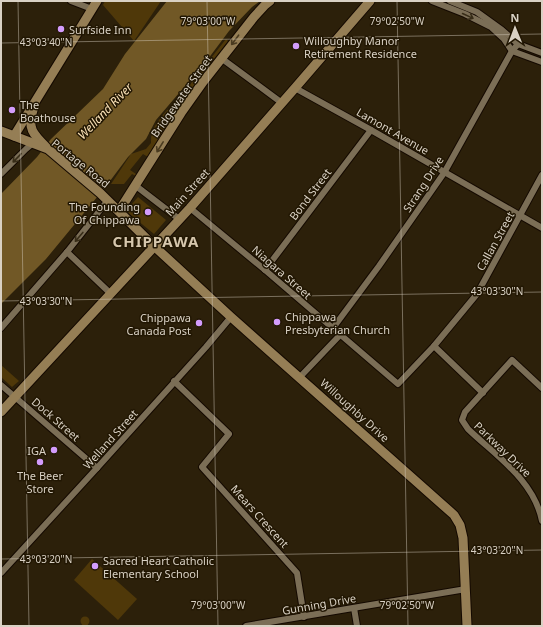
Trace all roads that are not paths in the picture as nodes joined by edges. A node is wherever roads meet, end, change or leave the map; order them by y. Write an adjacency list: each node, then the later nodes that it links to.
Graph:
1 (71, 1): 6 (street)
2 (270, 1): 10 (main road, Bridgewater Street, one-way to 10)
3 (370, 1): 12 (main road, Main Street)
4 (432, 1): 8 (street, one-way to 8)
5 (450, 1): 7 (street)
6 (95, 5): 13 (main road)
7 (518, 44): 8 (street, Strang Drive); 9 (street)
8 (512, 51): 11 (street); 19 (street, Strang Drive)
9 (542, 53)
10 (221, 58): 14 (street); 22 (main road, Bridgewater Street, one-way to 22)
11 (542, 62)
12 (295, 88): 14 (main road, Main Street); 15 (street, Lamont Avenue)
13 (42, 89): 17 (main road); 18 (main road)
14 (282, 103): 25 (main road, Main Street)
15 (371, 130): 19 (street, Lamont Avenue); 32 (street, Bond Street)
16 (1, 131): 17 (main road, Portage Road)
17 (14, 136): 18 (main road, Portage Road)
18 (35, 141): 20 (street, one-way to 20); 24 (main road, Portage Road)
19 (444, 173): 27 (street, Lamont Avenue); 36 (street, Strang Drive)
20 (1, 174)
21 (542, 175): 27 (street, Callan Street)
22 (136, 186): 23 (main road, Bridgewater Street); 28 (street)
23 (130, 195): 24 (main road); 26 (main road, Bridgewater Street)
24 (107, 199): 26 (main road, Portage Road); 31 (street, one-way to 31)
25 (190, 208): 28 (main road, Main Street); 32 (street, Niagara Street)
26 (119, 211): 30 (main road, Portage Road)
27 (520, 216): 29 (street, Lamont Avenue); 38 (street, Callan Street)
28 (179, 219): 30 (main road, Main Street)
29 (542, 228)
30 (155, 246): 33 (main road, Main Street); 34 (main road, Willoughby Drive)
31 (66, 252): 33 (street); 35 (street)
32 (266, 270): 36 (street, Niagara Street)
33 (110, 293): 45 (main road, Main Street)
34 (231, 316): 39 (main road, Willoughby Drive); 40 (street, Welland Street)
35 (1, 328)
36 (332, 328): 37 (street, Niagara Street)
37 (340, 335): 39 (street); 41 (street, Niagara Street)
38 (434, 346): 41 (street, Callan Street); 44 (street)
39 (300, 377): 50 (main road, Willoughby Drive)
40 (174, 381): 47 (street, Welland Street); 52 (street, Mears Crescent)
41 (398, 384)
42 (1, 385): 45 (street, Dock Street)
43 (542, 388): 44 (street)
44 (483, 393): 48 (street, Parkway Drive)
45 (15, 397): 46 (main road, Main Street); 47 (street, Dock Street)
46 (1, 412)
47 (97, 468): 49 (street, Welland Street)
48 (542, 520)
49 (1, 573)
50 (466, 589): 51 (street, Gunning Drive); 55 (main road, Willoughby Drive)
51 (354, 608): 52 (street, Gunning Drive); 54 (street)
52 (304, 617): 53 (street, Gunning Drive)
53 (246, 626)
54 (357, 626)
55 (467, 626)

